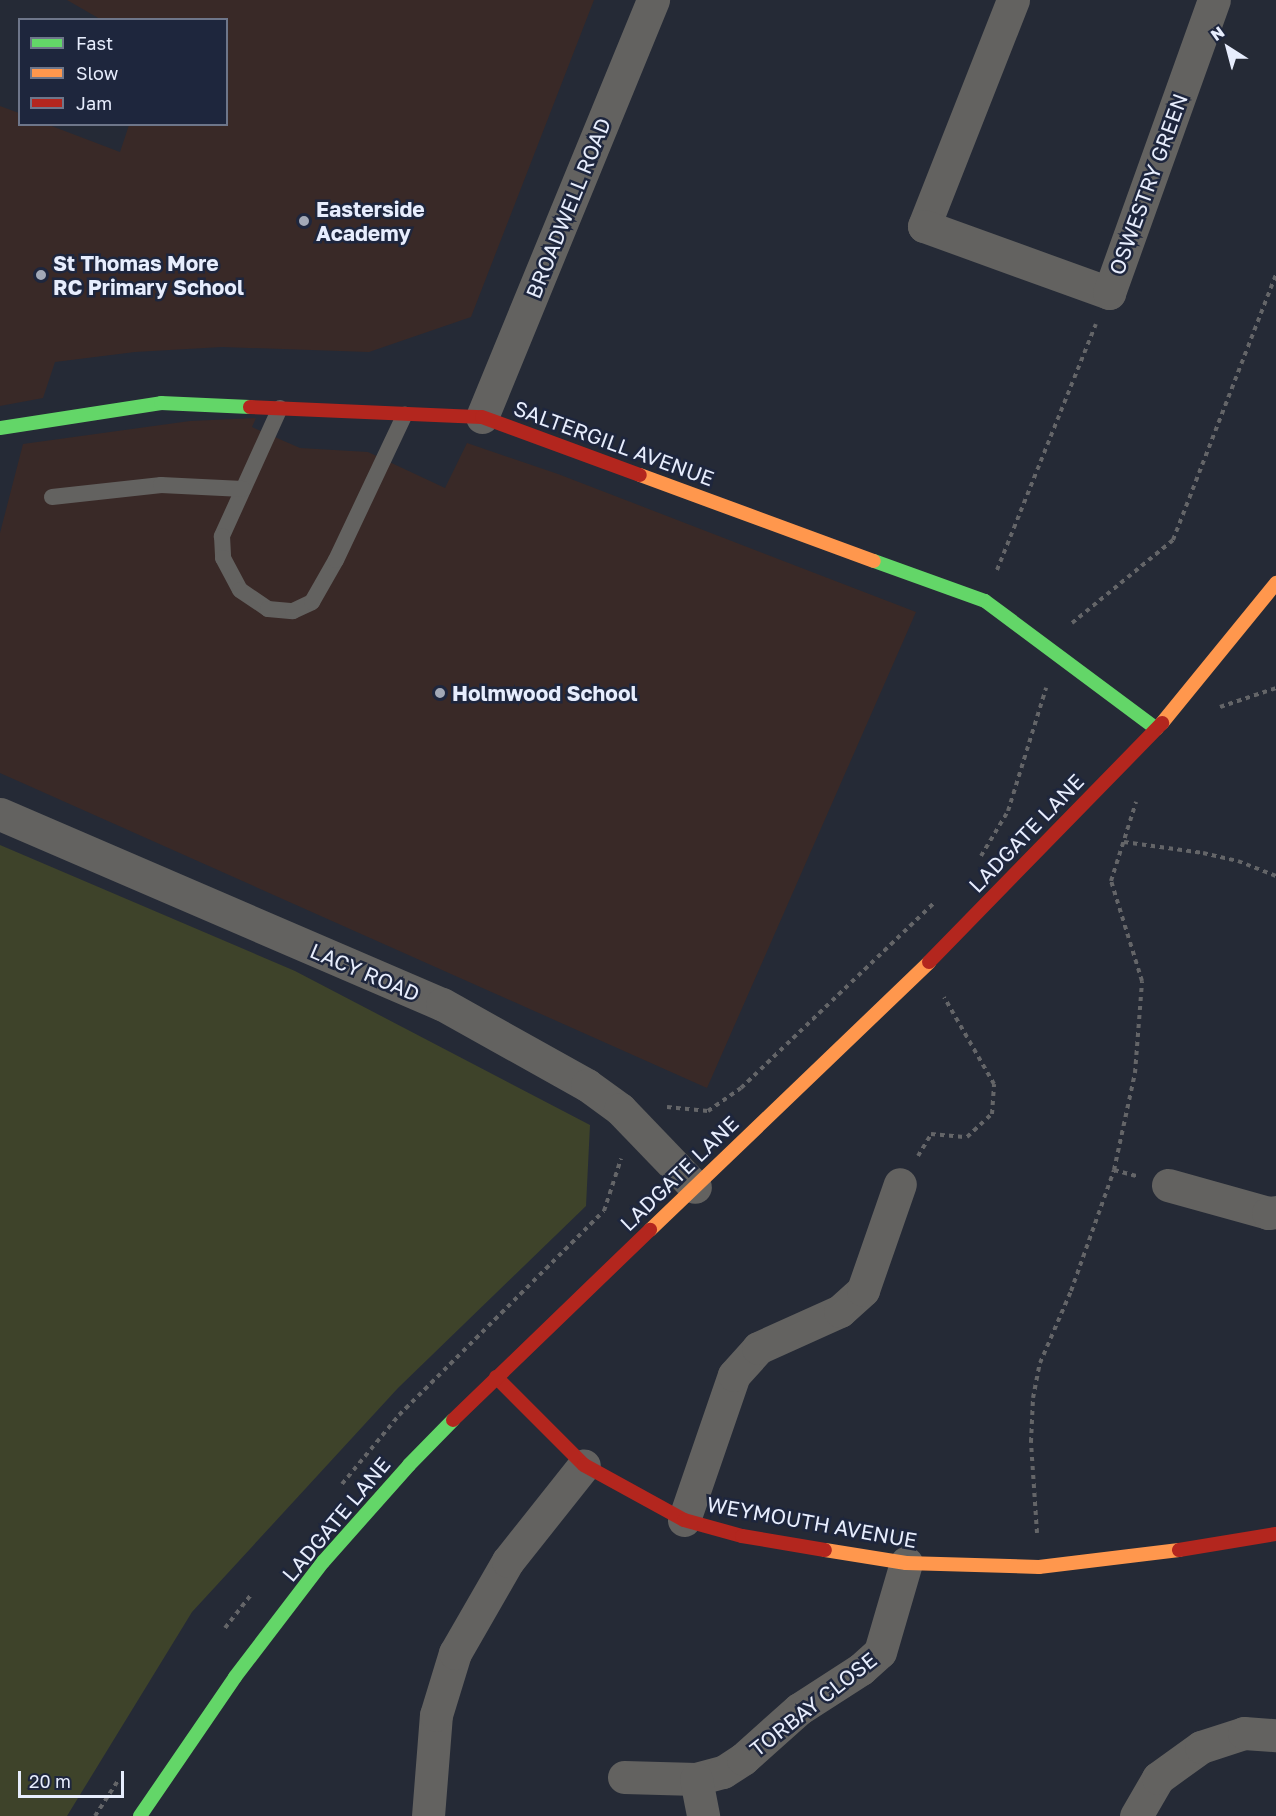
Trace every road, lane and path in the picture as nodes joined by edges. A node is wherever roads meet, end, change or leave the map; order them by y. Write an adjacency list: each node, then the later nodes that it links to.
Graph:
1 (653, 0): 8 (street, BROADWELL ROAD)
2 (1214, 0): 5 (street, OSWESTRY GREEN)
3 (1008, 2): 5 (street, OSWESTRY GREEN)
4 (1276, 274): 14 (path)
5 (1109, 293): 13 (path)
6 (280, 408): 7 (street, SALTERGILL AVENUE); 9 (street, SALTERGILL AVENUE); 10 (lane)
7 (405, 414): 8 (street, SALTERGILL AVENUE); 10 (lane)
8 (482, 417): 13 (street, SALTERGILL AVENUE)
9 (0, 428)
10 (243, 489): 11 (lane)
11 (52, 497)
12 (1276, 583): 15 (street, LADGATE LANE)
13 (985, 601): 14 (street, SALTERGILL AVENUE)
14 (1056, 654): 15 (street, SALTERGILL AVENUE); 19 (path)
15 (1157, 729): 21 (street, LADGATE LANE)
16 (1137, 797): 18 (path)
17 (0, 814): 24 (street, LACY ROAD)
18 (1124, 842): 20 (path); 31 (path)
19 (978, 861)
20 (1276, 876)
21 (926, 964): 22 (path); 24 (street, LADGATE LANE)
22 (900, 1184): 28 (street)
23 (1168, 1185): 25 (street)
24 (694, 1187): 26 (street, LADGATE LANE)
25 (1276, 1212)
26 (496, 1377): 27 (street, WEYMOUTH AVENUE); 35 (street, LADGATE LANE)
27 (584, 1465): 28 (street, WEYMOUTH AVENUE); 36 (street)
28 (684, 1520): 30 (street, WEYMOUTH AVENUE)
29 (1276, 1534): 31 (street, WEYMOUTH AVENUE)
30 (906, 1563): 31 (street, WEYMOUTH AVENUE); 34 (street, TORBAY CLOSE)
31 (1039, 1567)
32 (1276, 1735): 38 (street)
33 (624, 1777): 34 (street, TORBAY CLOSE)
34 (696, 1779): 37 (street)
35 (140, 1816)
36 (428, 1816)
37 (702, 1816)
38 (1136, 1816)

